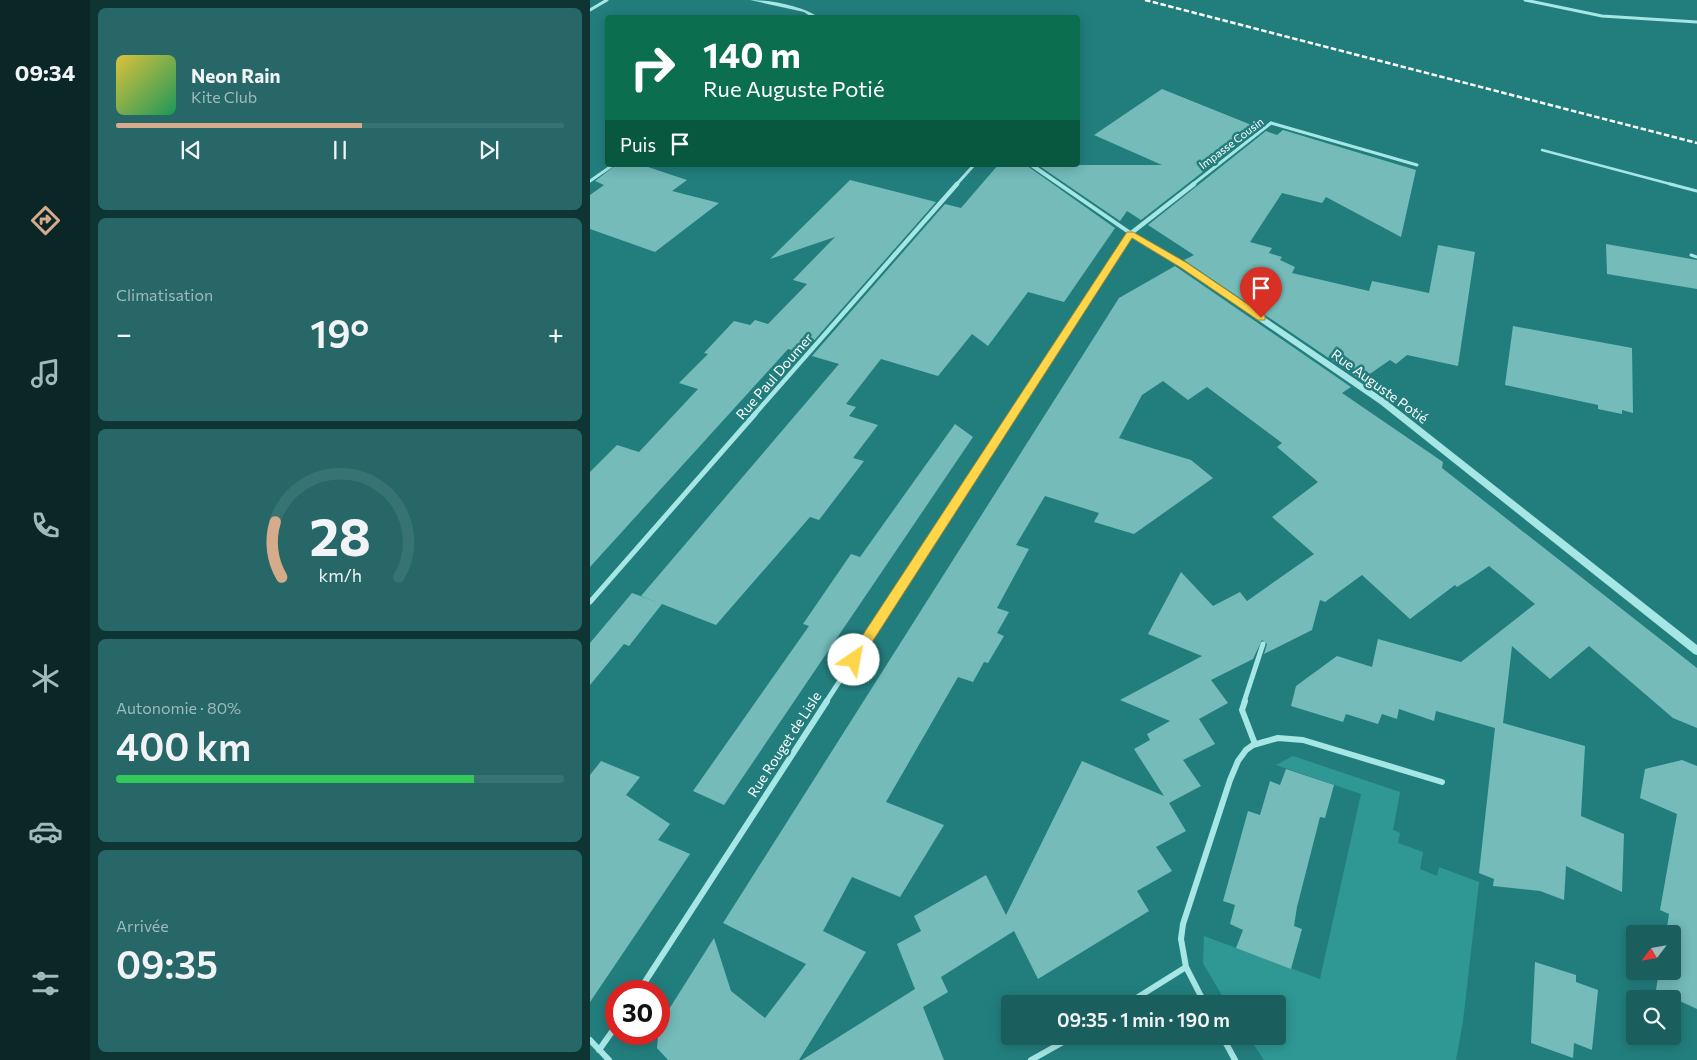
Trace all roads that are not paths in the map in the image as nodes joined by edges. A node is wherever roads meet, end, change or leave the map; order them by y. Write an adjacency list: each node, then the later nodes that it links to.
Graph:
1 (607, 0): 4 (street)
2 (753, 0): 5 (street)
3 (1525, 0): 6 (street)
4 (590, 10)
5 (813, 15)
6 (1697, 22)
7 (1271, 123): 9 (street, Impasse Cousin); 15 (street, Impasse Cousin)
8 (1542, 150): 14 (lane)
9 (1417, 165)
10 (610, 167): 13 (street)
11 (972, 167): 18 (street, Rue Paul Doumer)
12 (1034, 167): 15 (street, Rue Auguste Potié)
13 (590, 181)
14 (1697, 191)
15 (1130, 234): 20 (street, Rue Auguste Potié); 24 (street, Rue Rouget de Lisle)
16 (1691, 255): 17 (lane)
17 (1697, 257)
18 (590, 602)
19 (1263, 644): 21 (street)
20 (1697, 651)
21 (1256, 744): 22 (street); 23 (street)
22 (1442, 782)
23 (1186, 967): 25 (street); 26 (street)
24 (646, 980)
25 (1141, 995)
26 (1200, 995)
27 (590, 1040): 31 (street)
28 (605, 1042): 31 (street)
29 (1058, 1045): 33 (street)
30 (1227, 1045): 34 (street)
31 (600, 1050): 32 (street)
32 (609, 1060)
33 (1031, 1060)
34 (1235, 1060)

